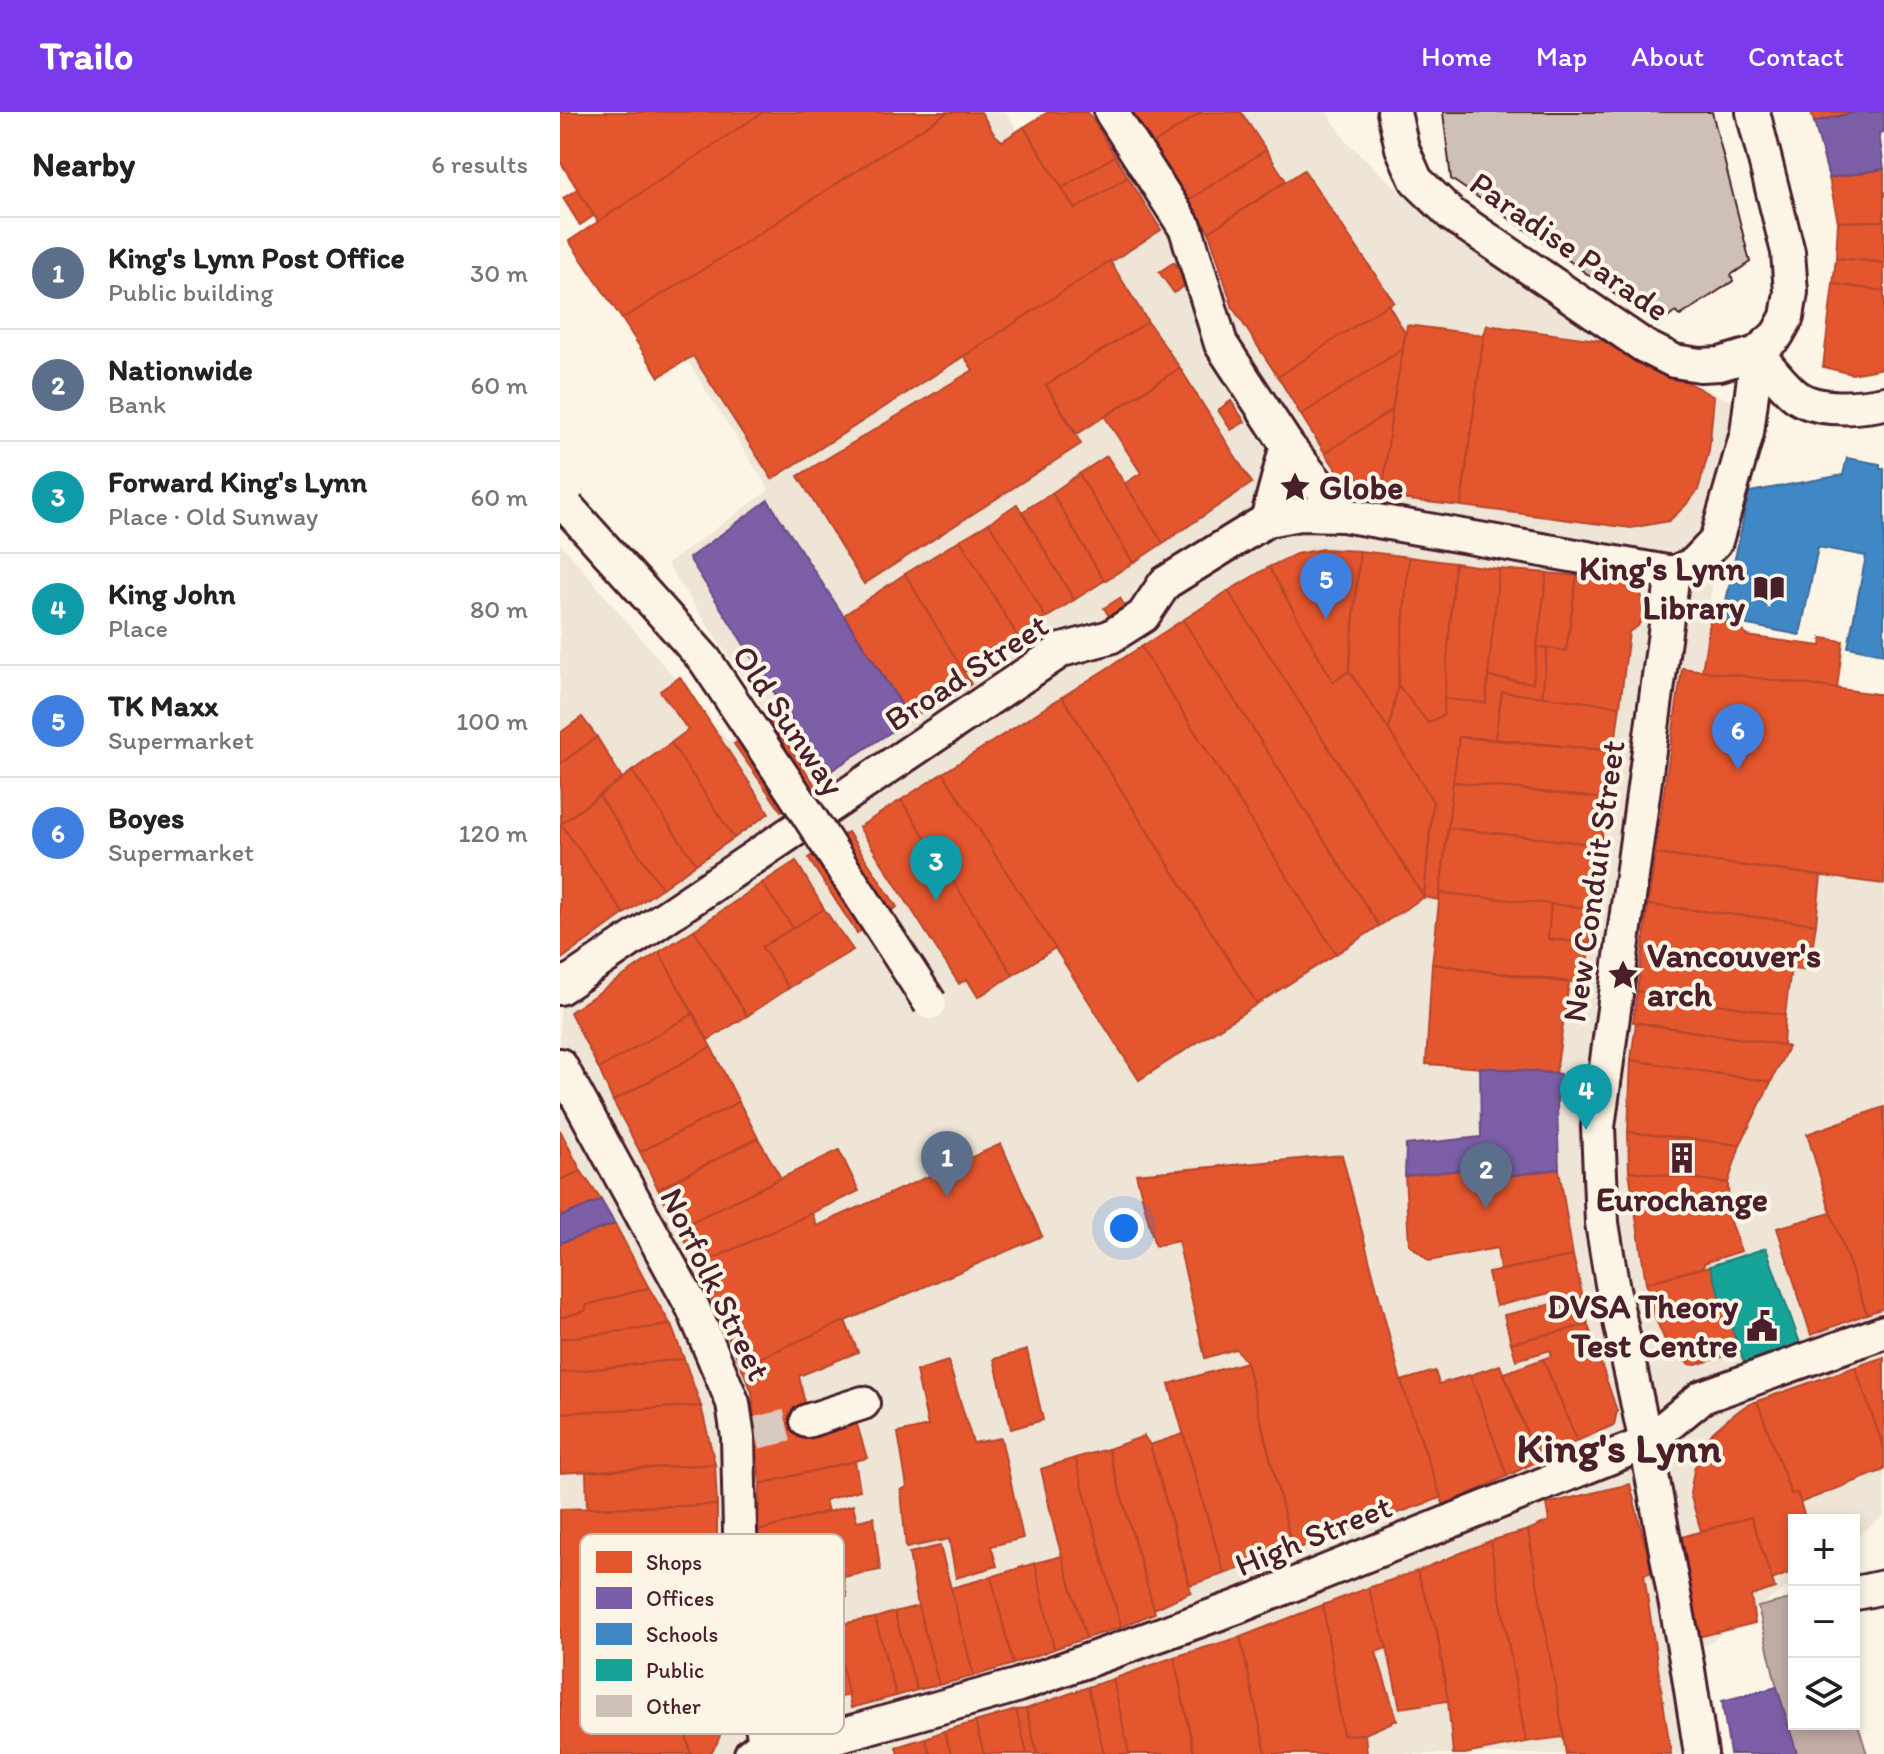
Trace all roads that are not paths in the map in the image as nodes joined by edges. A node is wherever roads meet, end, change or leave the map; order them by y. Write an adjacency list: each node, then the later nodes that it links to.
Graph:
1 (1111, 112): 6 (street)
2 (1394, 112): 4 (street, Paradise Parade)
3 (1753, 112): 4 (street)
4 (1757, 353): 5 (street); 10 (street)
5 (1884, 403)
6 (1287, 445): 8 (street); 9 (street)
7 (564, 503): 12 (street, Old Sunway, bridge)
8 (1343, 515): 9 (street, Broad Street); 10 (street, Broad Street)
9 (1267, 520): 11 (street, Broad Street)
10 (1673, 573): 17 (street, New Conduit Street)
11 (560, 988)
12 (930, 1003)
13 (560, 1065): 18 (street, Norfolk Street)
14 (1884, 1332): 17 (street, High Street)
15 (863, 1403): 16 (street)
16 (807, 1421)
17 (1646, 1443): 19 (street, High Street); 20 (street, New Conduit Street)
18 (743, 1534)
19 (758, 1748)
20 (1701, 1754)

